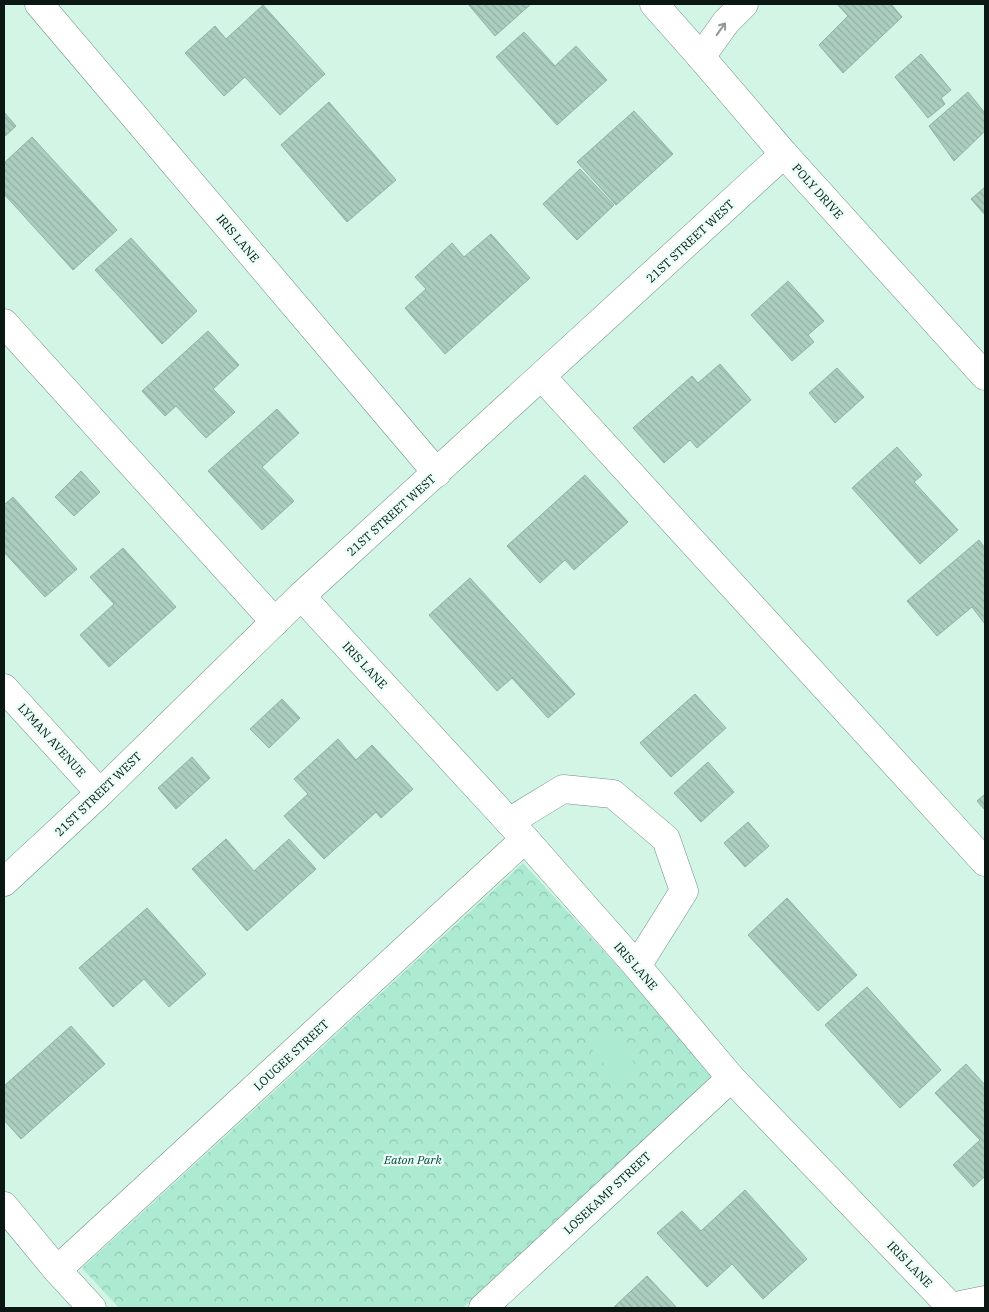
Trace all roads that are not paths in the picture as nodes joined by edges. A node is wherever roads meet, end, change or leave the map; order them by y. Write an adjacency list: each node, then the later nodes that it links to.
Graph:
1 (39, 4): 9 (street, IRIS LANE)
2 (654, 4): 4 (street, POLY DRIVE)
3 (744, 4): 4 (street, one-way to 3)
4 (701, 57): 5 (street, POLY DRIVE)
5 (784, 154): 7 (street, POLY DRIVE); 8 (street, 21ST STREET WEST)
6 (4, 323): 11 (street)
7 (985, 376)
8 (542, 377): 9 (street, 21ST STREET WEST); 15 (street)
9 (437, 473): 10 (street, 21ST STREET WEST)
10 (301, 596): 11 (street, 21ST STREET WEST); 14 (street, IRIS LANE)
11 (275, 622): 13 (street, 21ST STREET WEST)
12 (4, 688): 13 (street, LYMAN AVENUE)
13 (100, 793): 16 (street, 21ST STREET WEST)
14 (517, 830): 17 (street, IRIS LANE); 17 (street, LOUGEE STREET); 20 (street, LOUGEE STREET)
15 (985, 862)
16 (4, 882)
17 (637, 966): 18 (street, IRIS LANE)
18 (731, 1078): 21 (street, IRIS LANE); 23 (street, LOSEKAMP STREET)
19 (4, 1206): 20 (street)
20 (57, 1270): 22 (street)
21 (985, 1300)
22 (92, 1308)
23 (483, 1308)

